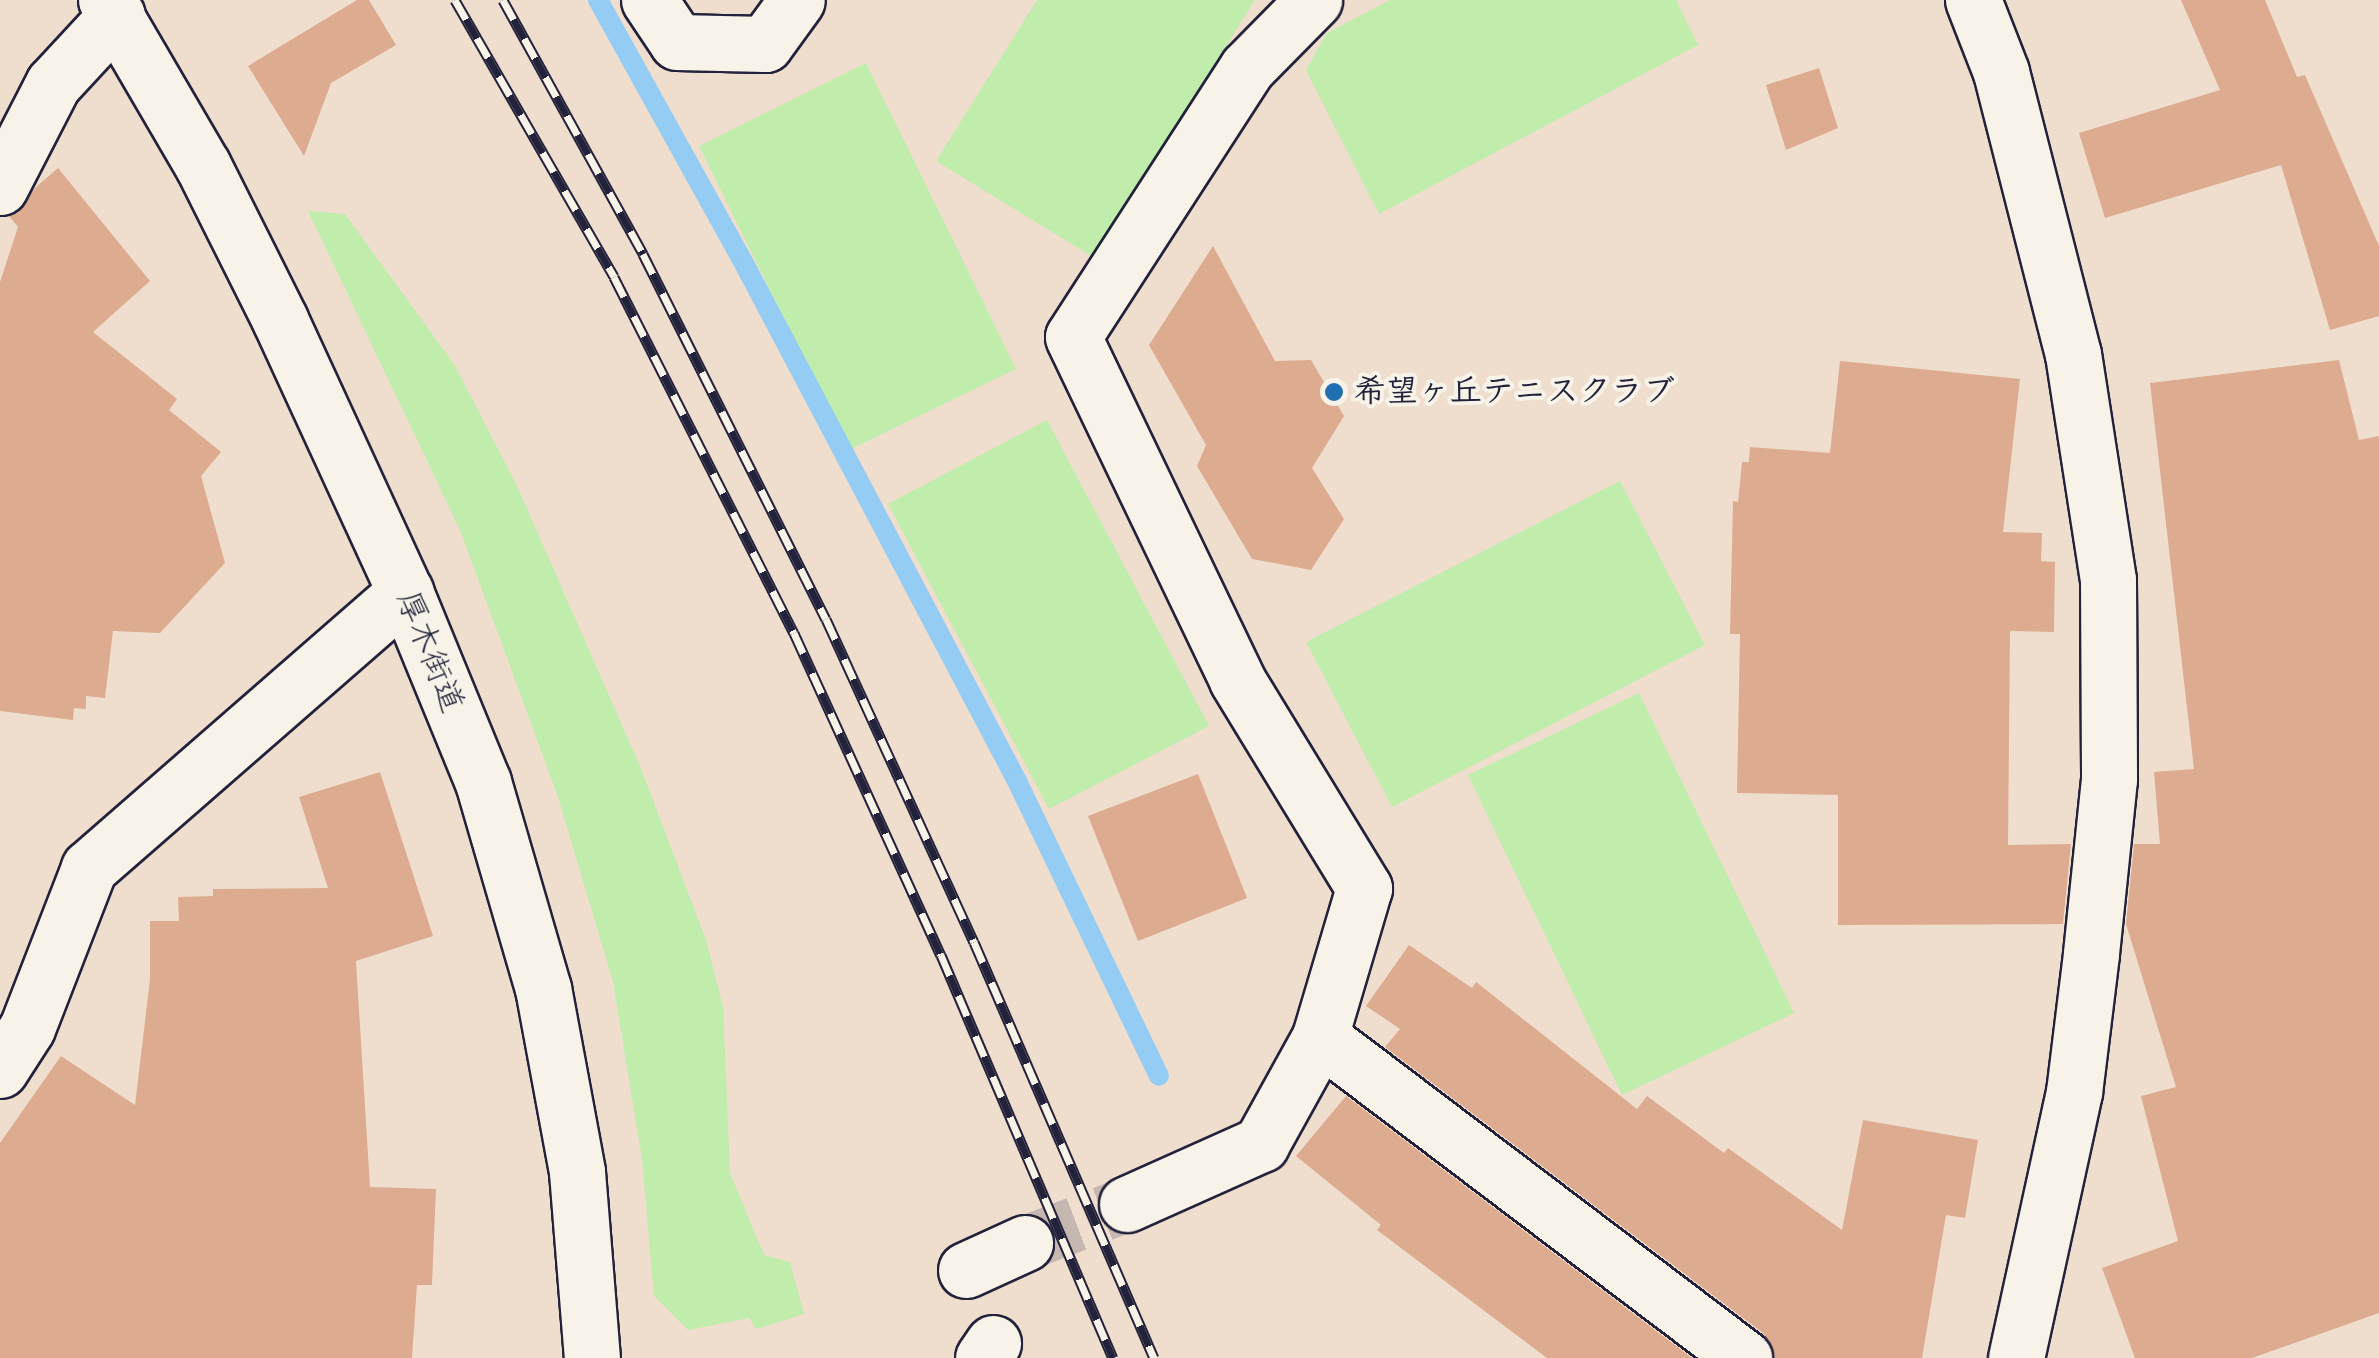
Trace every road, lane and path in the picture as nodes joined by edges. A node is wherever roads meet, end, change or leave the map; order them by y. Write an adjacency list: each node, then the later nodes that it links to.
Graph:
1 (650, 0): 2 (street)
2 (797, 0)
3 (1314, 0): 8 (street)
4 (1974, 0): 15 (street)
5 (112, 7): 6 (street); 7 (street, 厚木街道)
6 (0, 187)
7 (406, 592): 9 (street); 13 (street, 厚木街道)
8 (1320, 1037): 10 (street); 14 (street)
9 (0, 1070)
10 (1127, 1204)
11 (1025, 1243): 12 (street)
12 (966, 1270)
13 (592, 1358)
14 (1744, 1358)
15 (2016, 1358)

